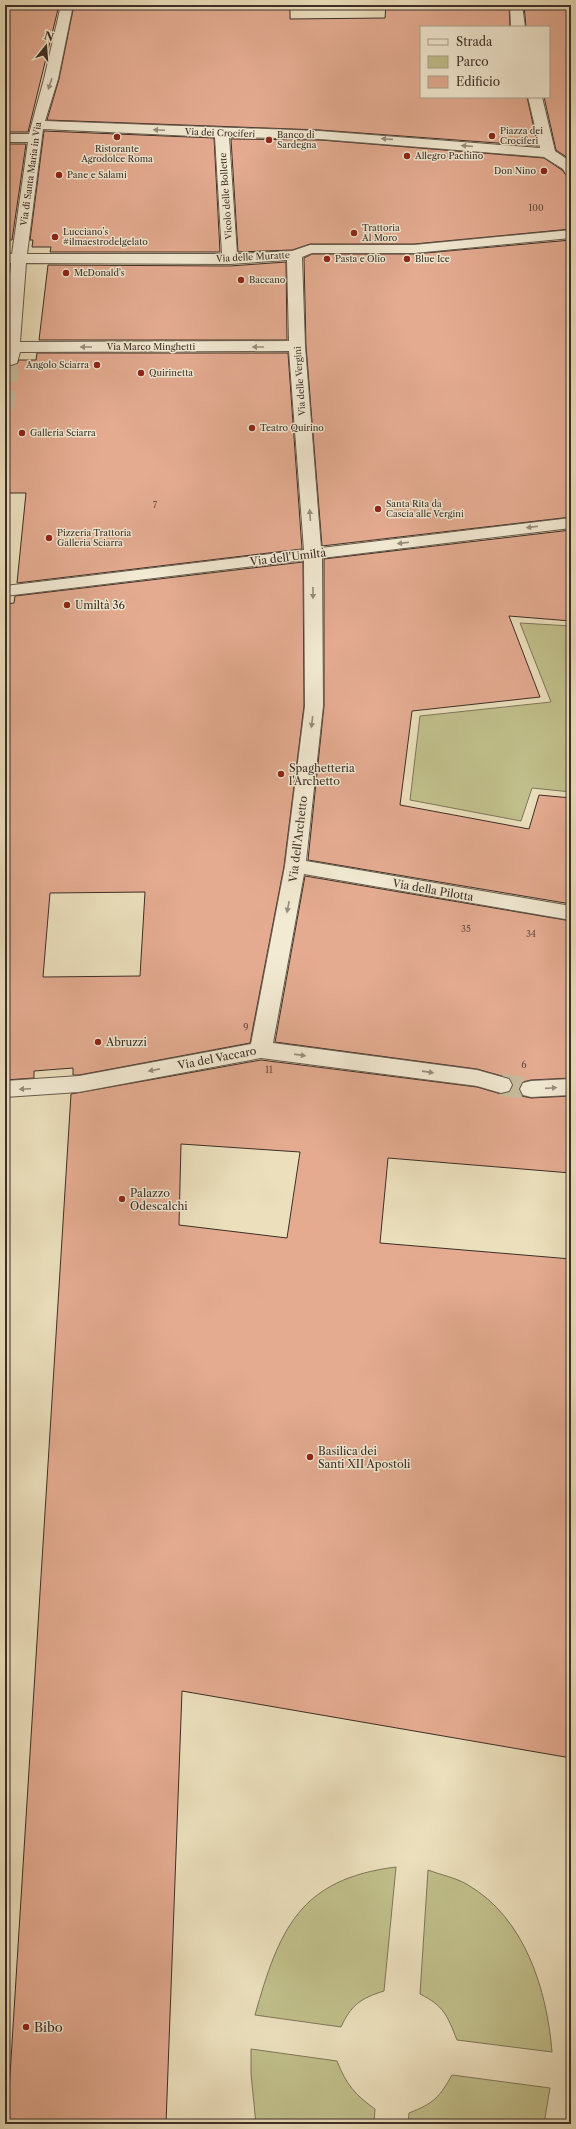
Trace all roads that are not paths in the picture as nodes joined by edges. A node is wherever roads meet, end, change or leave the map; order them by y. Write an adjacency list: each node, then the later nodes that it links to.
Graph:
1 (67, 5): 5 (street, Via di Santa Maria in Via, one-way to 5)
2 (516, 5): 3 (street)
3 (518, 25)
4 (535, 98): 8 (street)
5 (36, 132): 6 (street, Via dei Crociferi, one-way to 5); 7 (street, Via dei Crociferi); 11 (street, Via di Santa Maria in Via)
6 (222, 133): 8 (street, Via dei Crociferi, one-way to 6); 12 (street, Vicolo delle Bollette)
7 (5, 138)
8 (548, 153): 9 (street)
9 (571, 171)
10 (571, 234): 13 (street, Via delle Muratte)
11 (12, 258): 12 (street, Via delle Muratte); 15 (street, Via di Santa Maria in Via)
12 (230, 259): 13 (street, Via delle Muratte)
13 (294, 261): 14 (street, Via delle Vergini)
14 (297, 346): 15 (street, Via Marco Minghetti, one-way to 15); 17 (street, Via delle Vergini, one-way to 14)
15 (10, 352)
16 (571, 523): 17 (street, Via dell'Umiltà, one-way to 17)
17 (313, 554): 18 (street, Via dell'Umiltà); 19 (street, Via dell'Archetto, one-way to 19)
18 (5, 591)
19 (295, 866): 20 (street, Via della Pilotta); 21 (street, Via dell'Archetto, one-way to 21)
20 (571, 913)
21 (261, 1050): 22 (street, Via del Vaccaro, one-way to 22); 25 (street, Via del Vaccaro, one-way to 25)
22 (501, 1085)
23 (571, 1087): 24 (street, one-way to 23)
24 (531, 1089)
25 (5, 1090)

